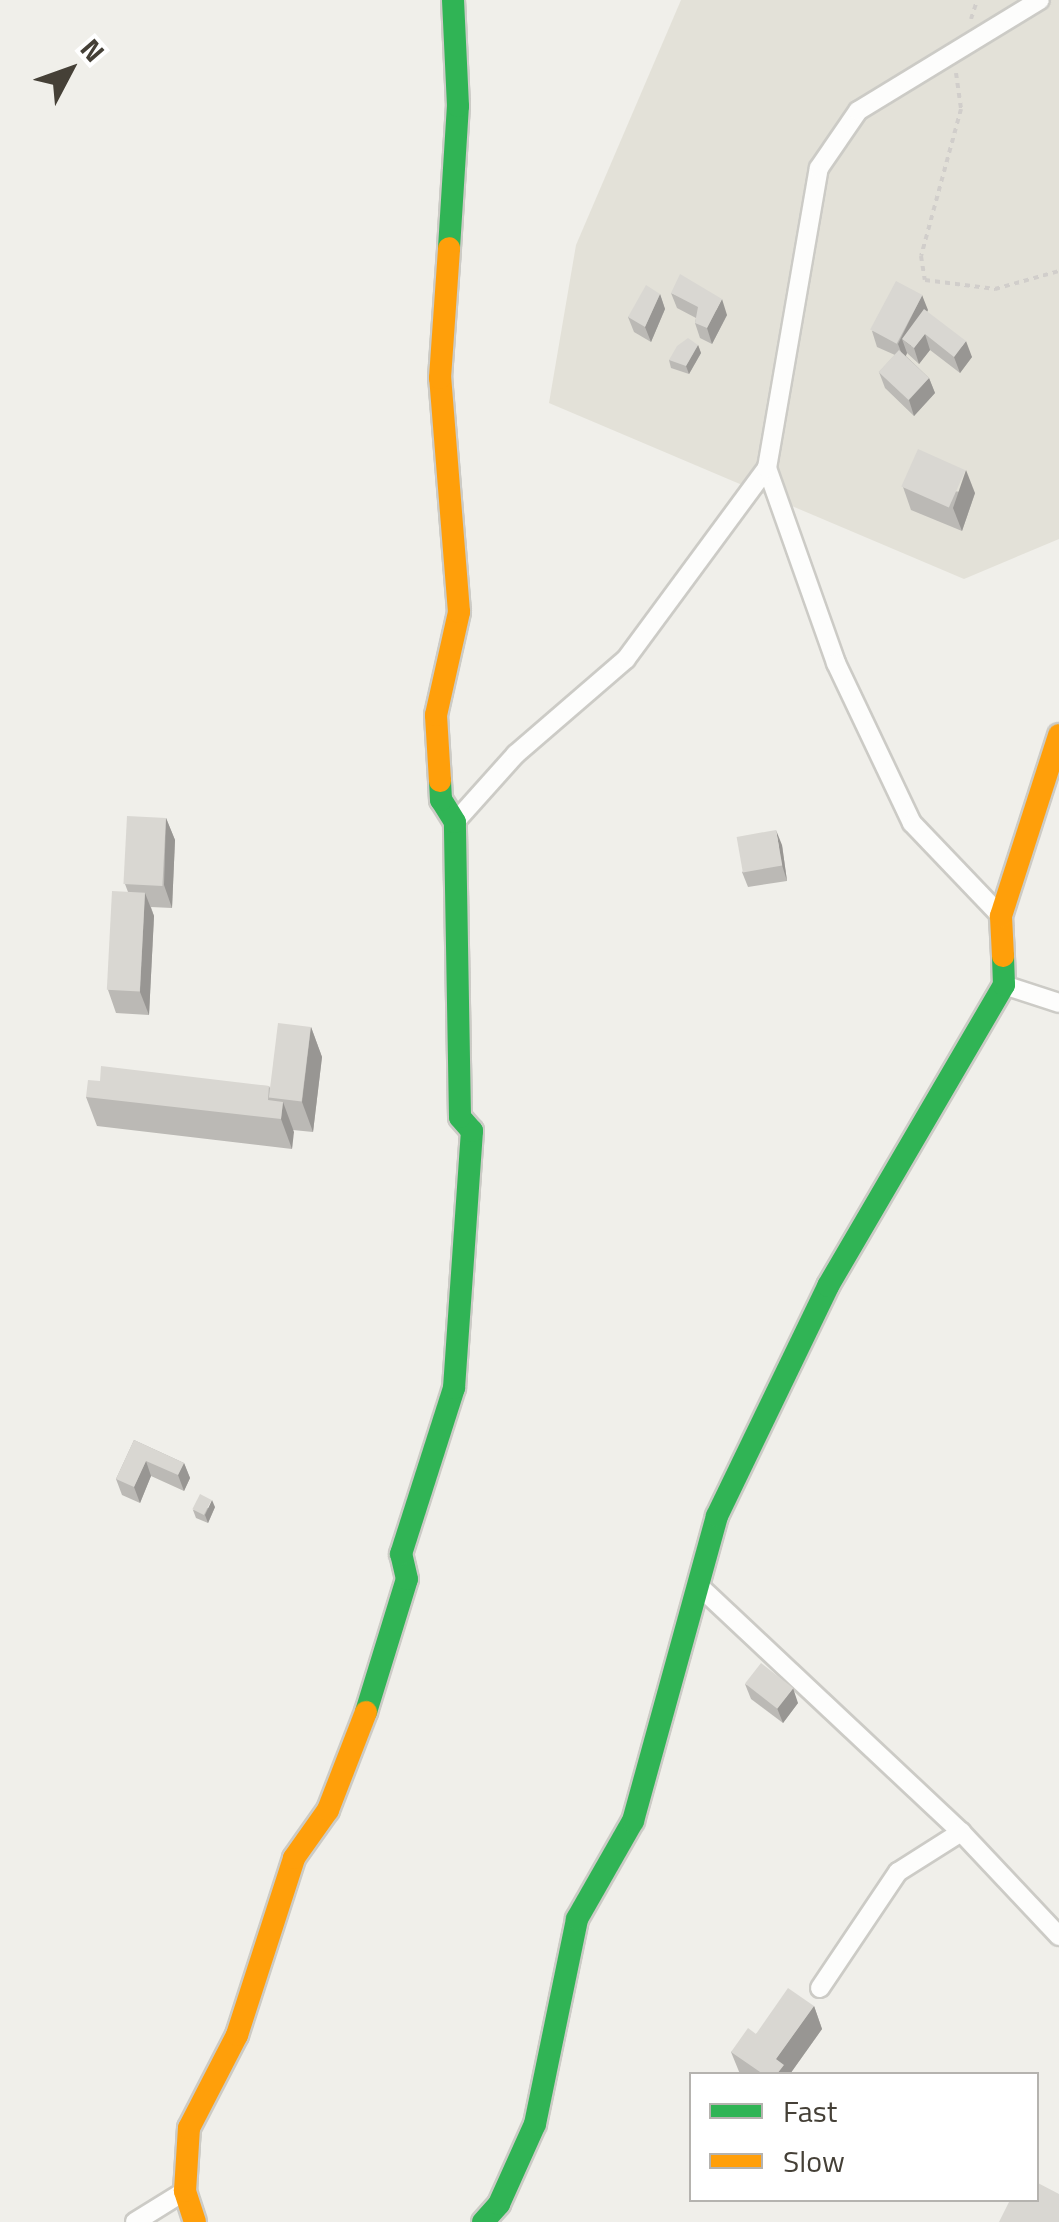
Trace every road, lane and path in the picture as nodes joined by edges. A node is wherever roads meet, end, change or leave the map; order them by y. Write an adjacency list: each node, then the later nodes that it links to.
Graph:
1 (453, 0): 8 (street)
2 (977, 0): 4 (path)
3 (1040, 0): 4 (street)
4 (953, 50): 5 (path); 6 (street)
5 (1059, 271)
6 (768, 468): 8 (street); 9 (street)
7 (1059, 735): 9 (street)
8 (455, 822): 16 (street)
9 (1000, 916): 10 (street)
10 (1004, 985): 11 (street); 12 (street)
11 (1059, 1003)
12 (698, 1585): 13 (street); 19 (street)
13 (960, 1832): 14 (street); 15 (street)
14 (1059, 1936)
15 (820, 1988)
16 (185, 2191): 17 (street); 18 (street)
17 (135, 2222)
18 (194, 2222)
19 (484, 2222)

